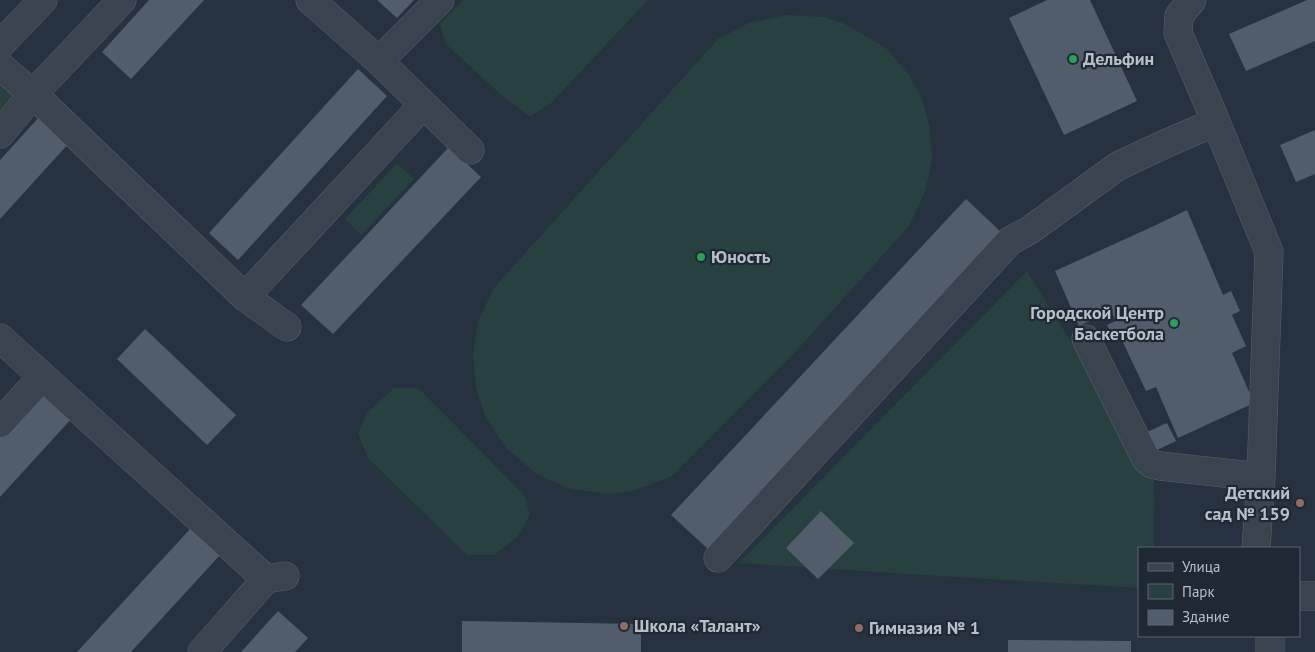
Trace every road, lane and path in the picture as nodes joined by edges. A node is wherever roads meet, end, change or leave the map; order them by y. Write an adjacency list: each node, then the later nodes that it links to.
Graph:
1 (43, 0): 6 (lane)
2 (122, 0): 9 (lane)
3 (310, 0): 7 (lane)
4 (440, 0): 7 (lane)
5 (1192, 0): 11 (lane)
6 (0, 45)
7 (379, 61): 10 (lane)
8 (0, 66): 9 (lane)
9 (32, 94): 12 (lane); 14 (lane)
10 (423, 105): 13 (lane); 14 (lane)
11 (1216, 122): 20 (lane); 22 (lane)
12 (0, 134)
13 (470, 150)
14 (245, 297): 15 (lane)
15 (287, 327)
16 (1086, 339): 20 (lane)
17 (3, 346): 18 (lane)
18 (42, 377): 19 (lane); 26 (lane)
19 (0, 423)
20 (1262, 477): 21 (lane)
21 (1256, 547)
22 (718, 558)
23 (1300, 596): 24 (lane)
24 (1315, 596)
25 (1270, 637): 27 (lane)
26 (202, 652)
27 (1270, 652)

